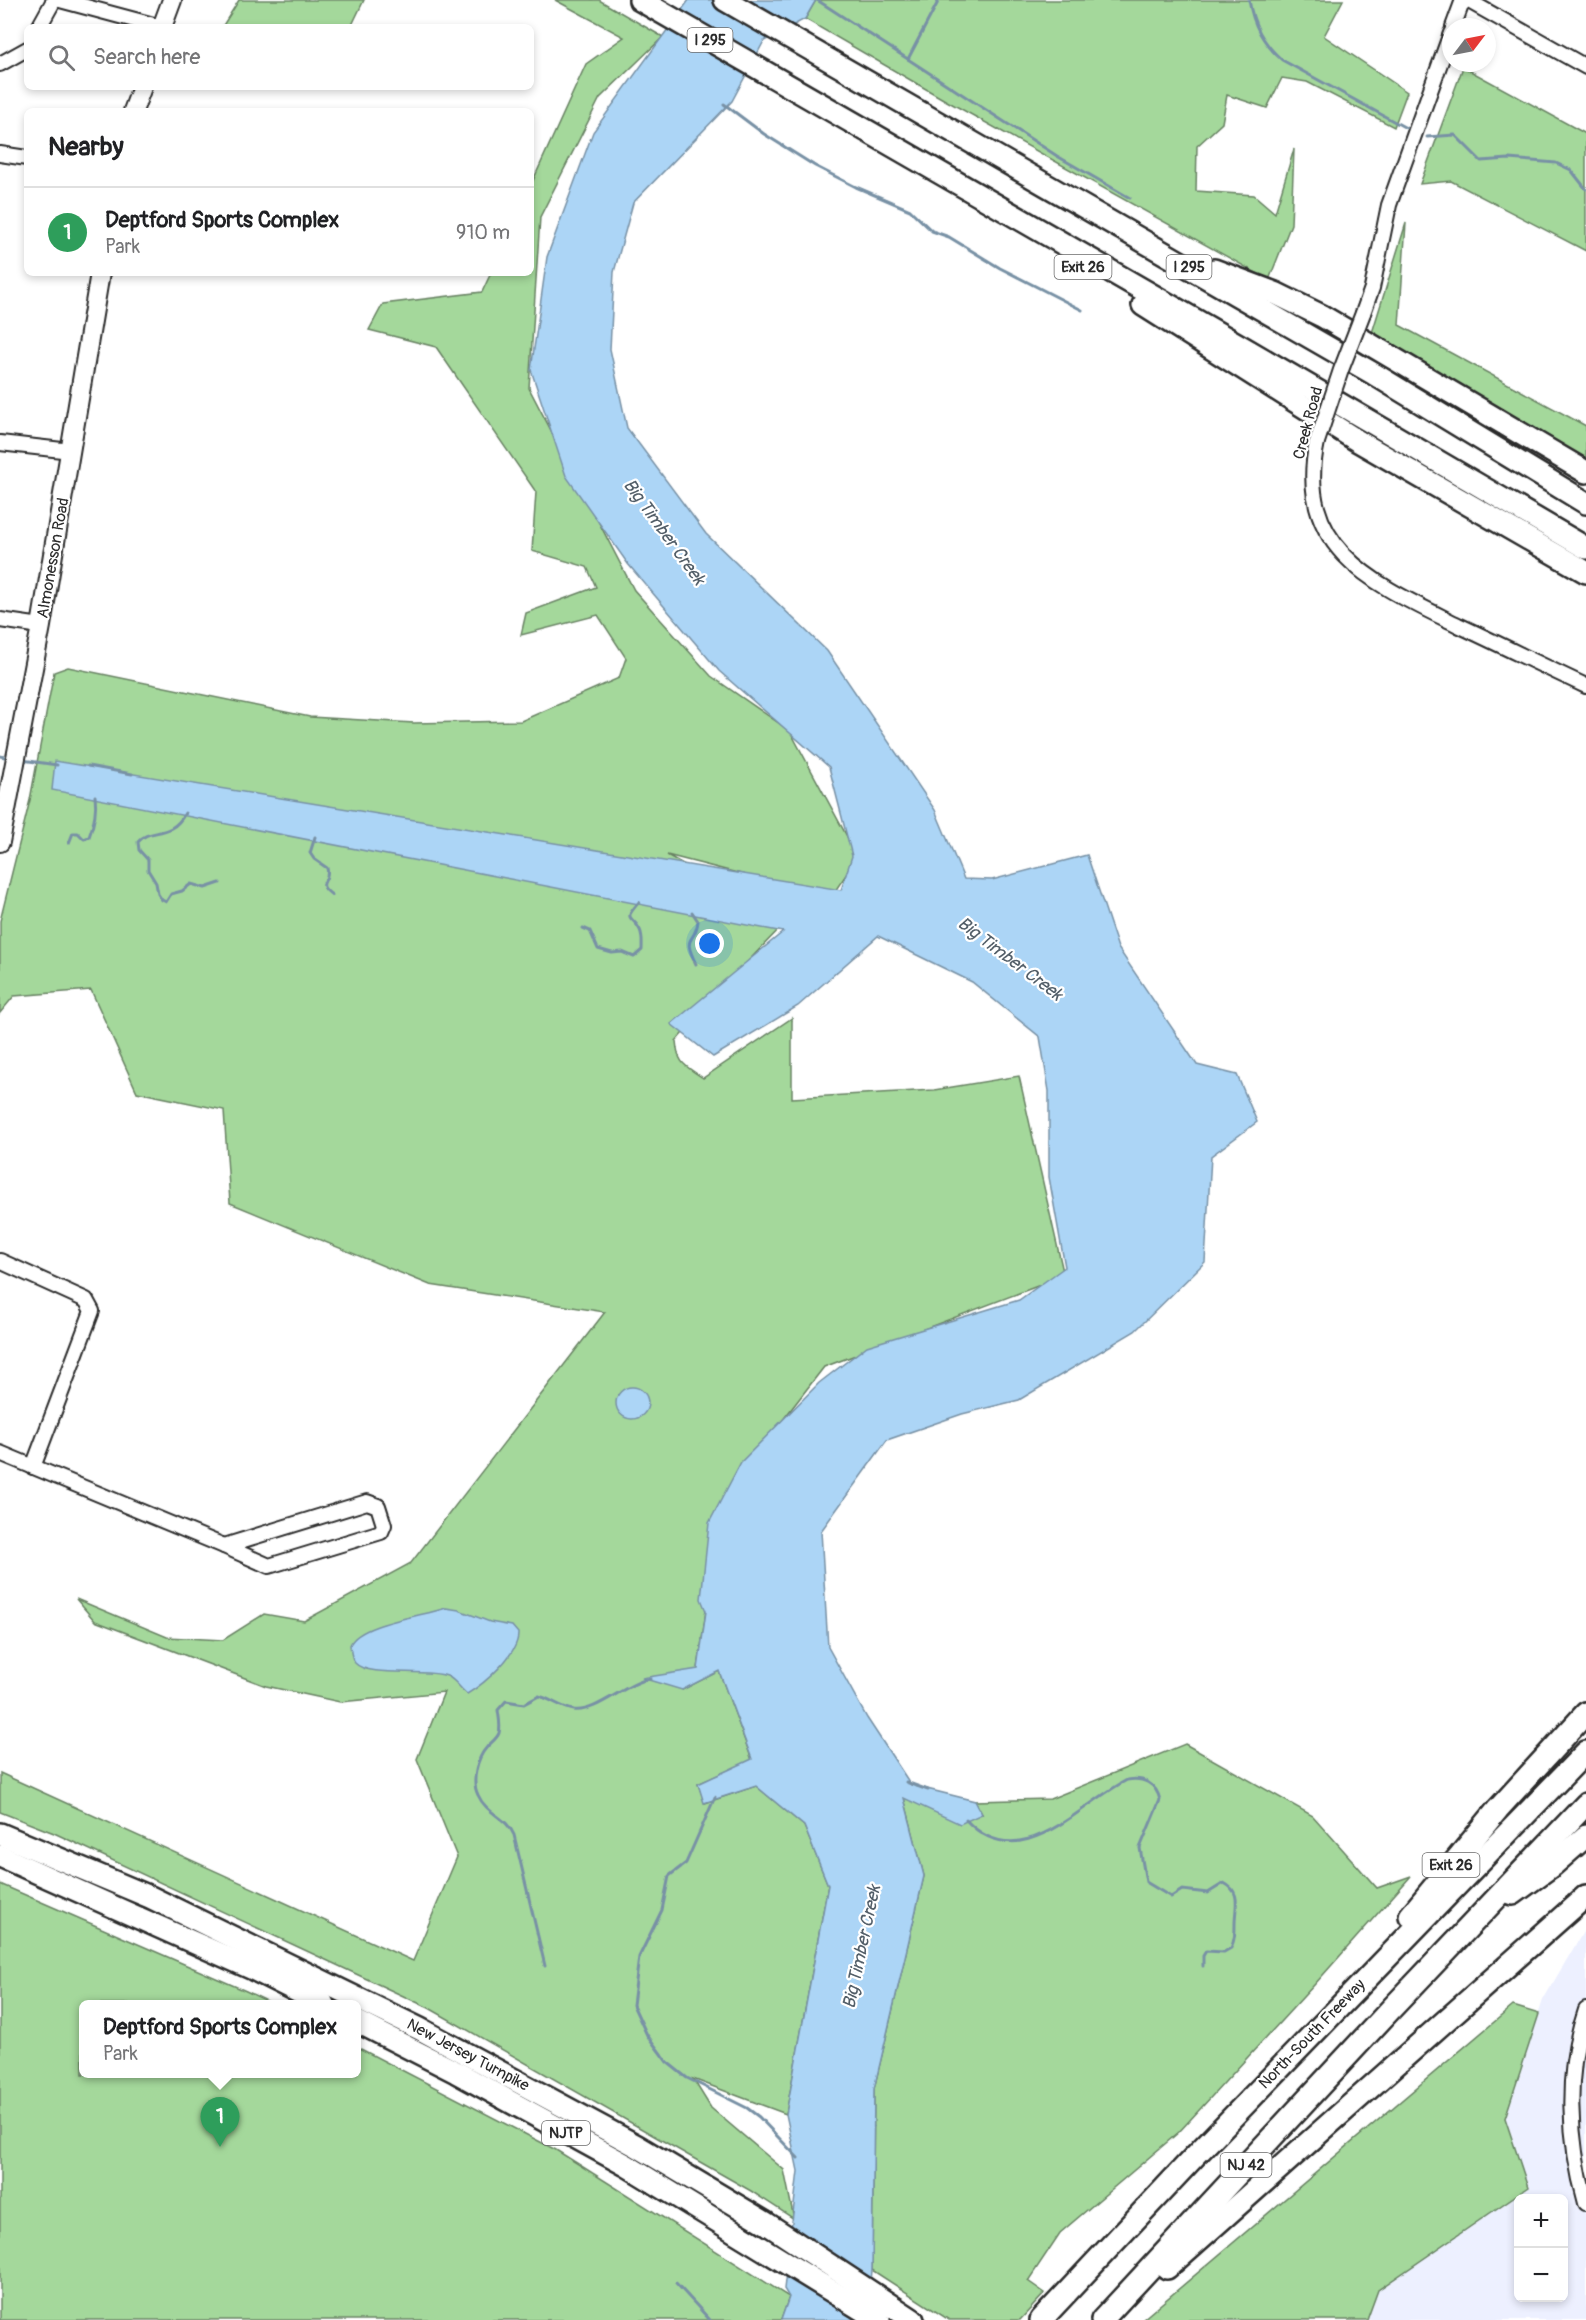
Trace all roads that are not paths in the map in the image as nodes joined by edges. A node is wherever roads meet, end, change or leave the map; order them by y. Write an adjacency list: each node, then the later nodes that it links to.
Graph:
1 (54, 0): 8 (street)
2 (60, 0): 9 (street)
3 (172, 0): 10 (main road)
4 (725, 0): 20 (highway, I 295)
5 (1465, 0): 7 (street); 14 (street)
6 (646, 3): 17 (highway, I 295)
7 (1457, 18)
8 (41, 24)
9 (150, 24)
10 (162, 24)
11 (24, 51): 13 (street)
12 (1442, 58): 30 (street, Creek Road, bridge)
13 (0, 64)
14 (1586, 67)
15 (141, 90): 16 (main road)
16 (134, 108)
17 (868, 132): 26 (highway, I 295); 27 (highway, Exit 26)
18 (0, 154): 19 (street)
19 (24, 158)
20 (1132, 233): 24 (highway); 25 (highway, I 295)
21 (100, 276): 23 (main road, Almonesson Road)
22 (0, 443): 23 (street)
23 (71, 451): 29 (main road, Almonesson Road)
24 (1586, 472)
25 (1586, 503)
26 (1586, 548)
27 (1586, 572)
28 (0, 620): 29 (street)
29 (41, 626): 31 (main road, Almonesson Road)
30 (1586, 686)
31 (0, 842)
32 (0, 1261): 34 (street)
33 (0, 1453): 34 (street)
34 (33, 1467): 35 (street)
35 (224, 1546): 35 (street)
36 (1586, 1713): 48 (highway, Exit 26)
37 (1586, 1752): 48 (highway, North-South Freeway / NJ 42)
38 (1586, 1804): 43 (highway, NJ 42)
39 (0, 1834): 45 (highway, New Jersey Turnpike / NJTP)
40 (1586, 1836): 43 (highway)
41 (0, 1856): 44 (highway)
42 (1586, 1896): 55 (highway)
43 (1471, 1924): 54 (highway, NJ 42)
44 (315, 2000)
45 (361, 2000)
46 (361, 2000): 52 (highway, New Jersey Turnpike / NJTP)
47 (1586, 2010): 50 (street)
48 (1322, 2023): 53 (highway, North-South Freeway / NJ 42)
49 (361, 2024): 51 (highway, New Jersey Turnpike / NJTP)
50 (1586, 2203)
51 (876, 2318)
52 (913, 2320)
53 (1041, 2320)
54 (1102, 2320)
55 (1108, 2320)

